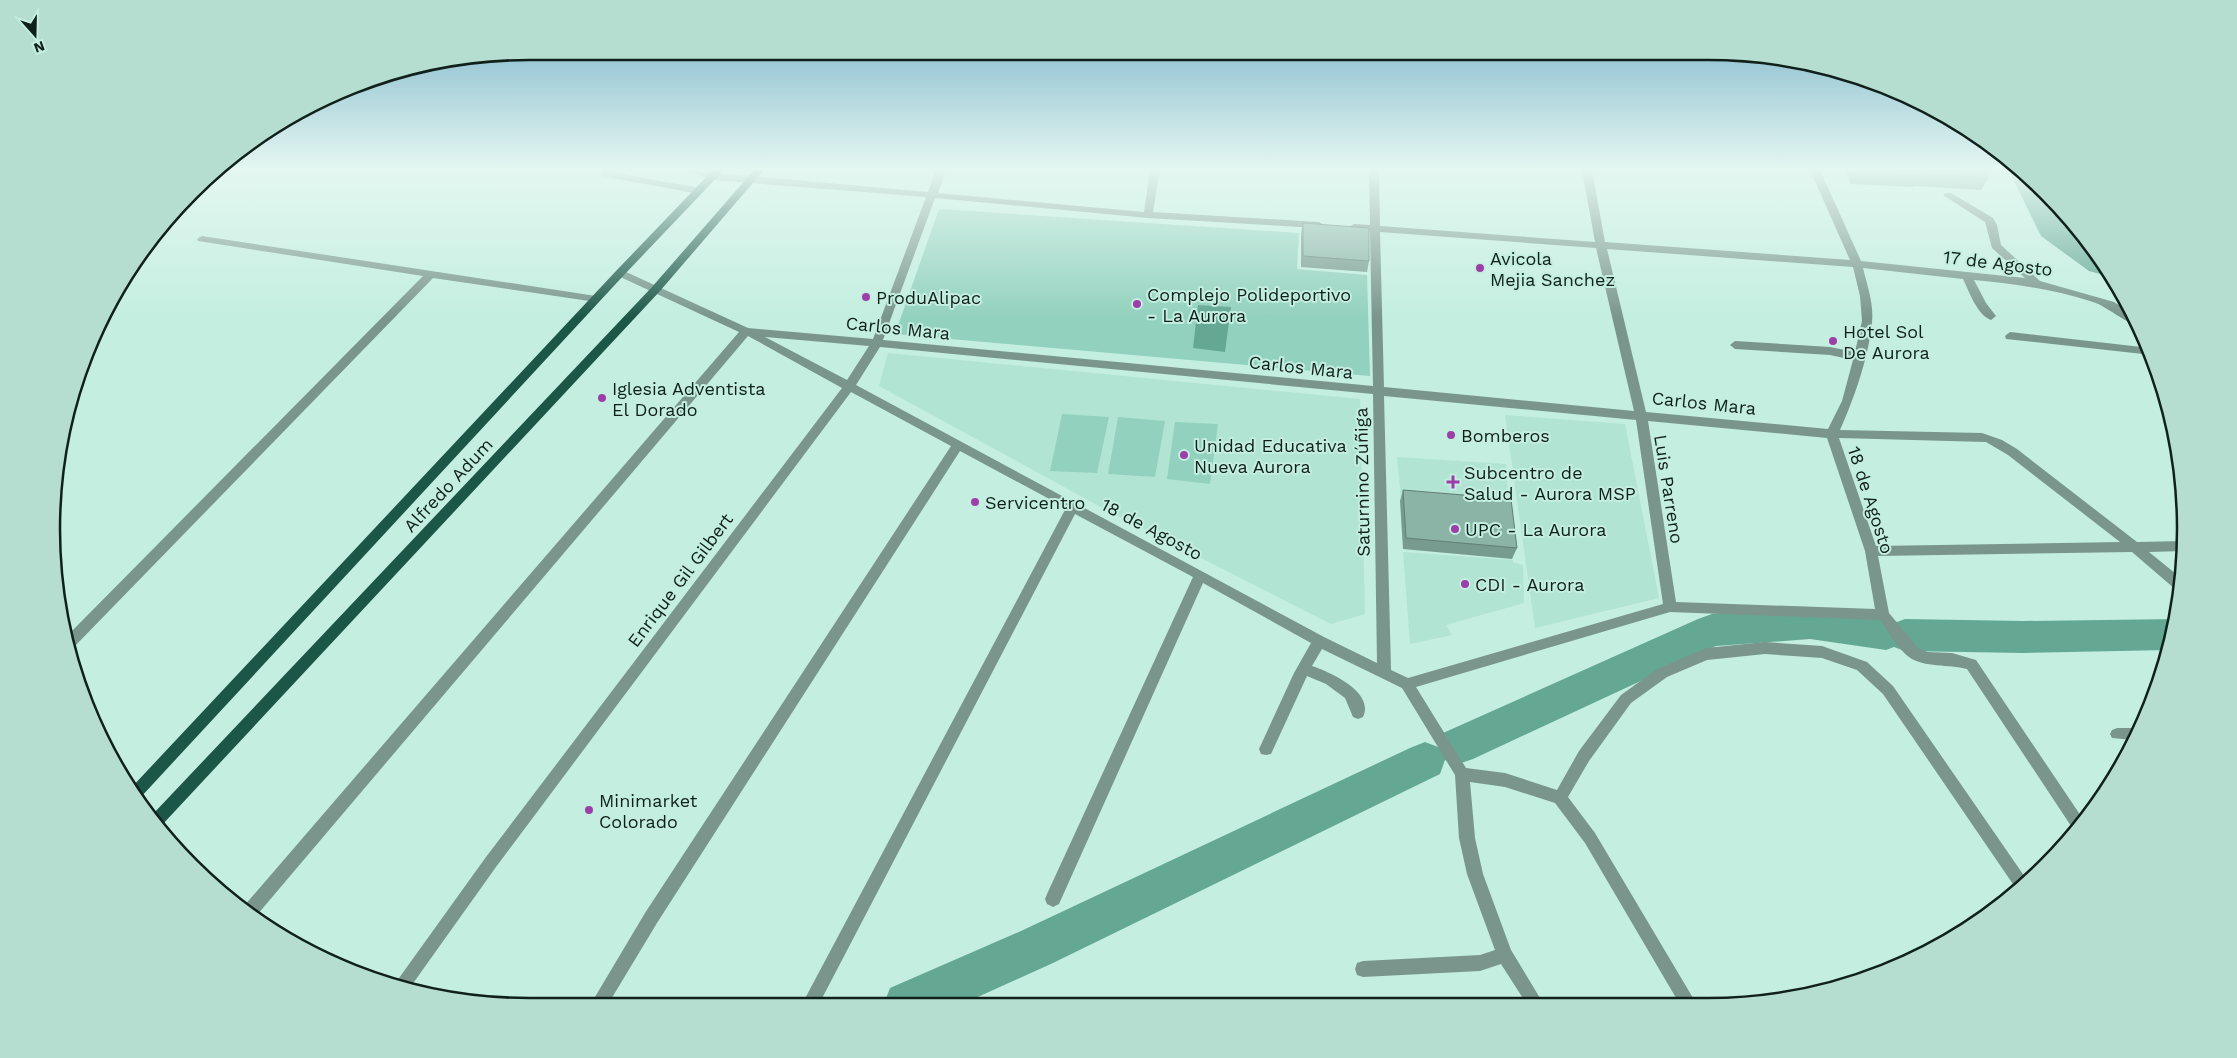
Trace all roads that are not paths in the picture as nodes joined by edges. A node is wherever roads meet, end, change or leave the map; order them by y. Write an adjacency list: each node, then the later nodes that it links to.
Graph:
1 (672, 219): 15 (main road, Alfredo Adum)
2 (717, 219): 19 (main road, Alfredo Adum)
3 (923, 219): 25 (street, Enrique Gil Gilbert)
4 (1208, 219): 9 (street)
5 (1376, 219): 11 (street, Saturnino Zúñiga)
6 (1596, 219): 13 (street, Luis Parreno)
7 (1837, 219): 14 (street, 18 de Agosto)
8 (1989, 219): 18 (street)
9 (1326, 226)
10 (1346, 227): 11 (street, 17 de Agosto)
11 (1376, 228): 13 (street, 17 de Agosto); 30 (street, Saturnino Zúñiga)
12 (202, 239): 16 (street)
13 (1601, 246): 14 (street, 17 de Agosto); 31 (street, Luis Parreno)
14 (1857, 264): 17 (street, 17 de Agosto); 28 (street, 18 de Agosto)
15 (620, 273): 19 (street, Carlos Mara); 20 (main road, Alfredo Adum)
16 (431, 274): 20 (street); 42 (street)
17 (1967, 277): 18 (street, 17 de Agosto); 22 (street)
18 (2036, 283): 21 (street, 17 de Agosto)
19 (656, 289): 23 (street, Carlos Mara); 54 (main road, Alfredo Adum)
20 (596, 300): 52 (main road, Alfredo Adum)
21 (2124, 313)
22 (1991, 316)
23 (746, 331): 25 (street, Carlos Mara); 29 (street, 18 de Agosto); 58 (street)
24 (2010, 336): 27 (street)
25 (877, 343): 29 (street, Enrique Gil Gilbert); 30 (street, Carlos Mara)
26 (1734, 345): 28 (street)
27 (2141, 351)
28 (1859, 357): 32 (street, 18 de Agosto)
29 (849, 387): 33 (street, 18 de Agosto); 61 (street, Enrique Gil Gilbert)
30 (1378, 392): 31 (street, Carlos Mara); 45 (street, Saturnino Zúñiga)
31 (1641, 414): 32 (street, Carlos Mara); 40 (street, Luis Parreno)
32 (1832, 434): 36 (street, Carlos Mara); 37 (street, 18 de Agosto)
33 (959, 444): 34 (street, 18 de Agosto); 62 (street)
34 (1073, 506): 38 (street, 18 de Agosto); 63 (street)
35 (2176, 546): 36 (street)
36 (2137, 548): 37 (street); 39 (street)
37 (1871, 551): 41 (street, 18 de Agosto)
38 (1200, 575): 43 (street, 18 de Agosto); 57 (street)
39 (2174, 580)
40 (1670, 607): 41 (street); 46 (street)
41 (1883, 616): 55 (street)
42 (73, 639)
43 (1319, 641): 44 (street); 45 (street, 18 de Agosto)
44 (1305, 670): 47 (street); 50 (street)
45 (1384, 673): 46 (street, 18 de Agosto)
46 (1407, 684): 51 (street)
47 (1358, 713)
48 (2117, 734): 49 (street)
49 (2130, 734)
50 (1266, 749)
51 (1462, 774): 53 (street); 59 (street)
52 (139, 790)
53 (1560, 798): 56 (street); 65 (street)
54 (160, 818)
55 (2076, 820)
56 (2019, 880)
57 (1053, 899)
58 (253, 908)
59 (1505, 955): 60 (street); 64 (street)
60 (1363, 969)
61 (404, 981)
62 (601, 998)
63 (813, 998)
64 (1532, 998)
65 (1685, 998)

